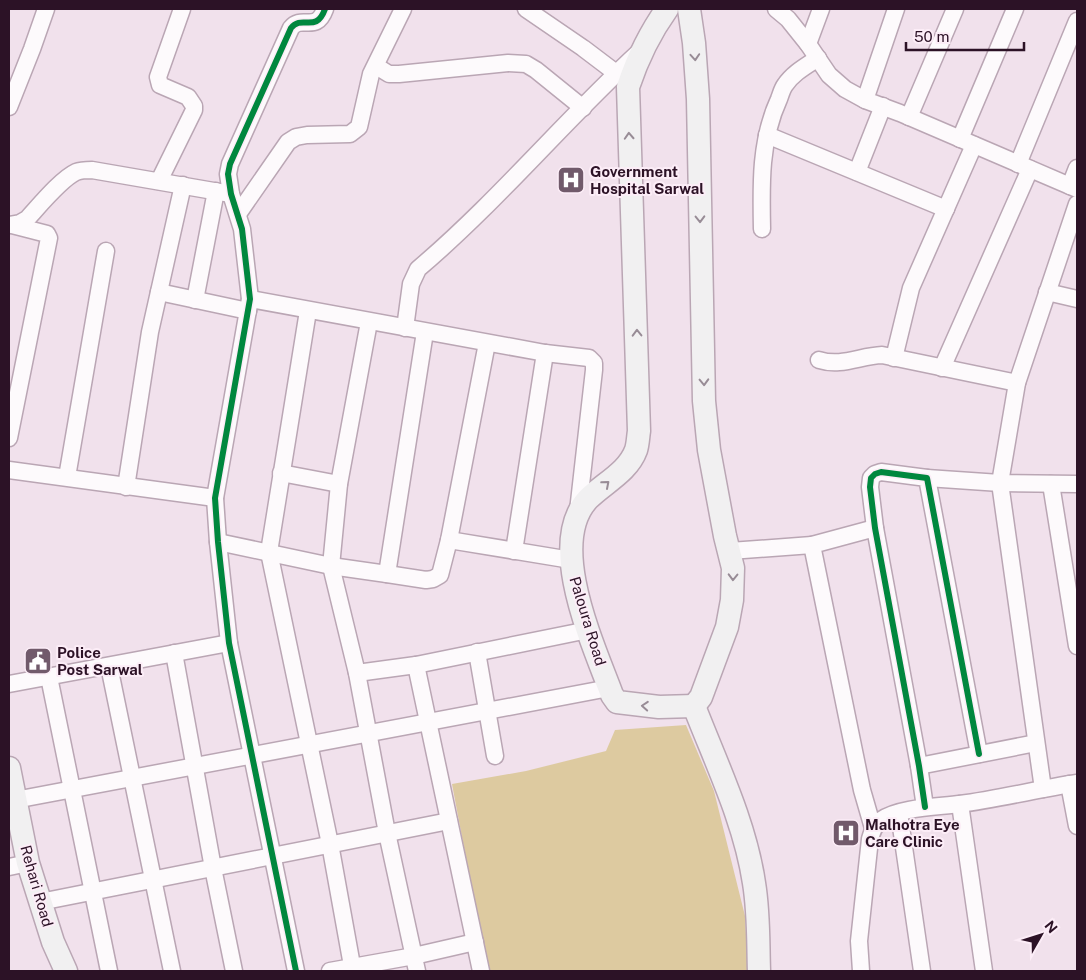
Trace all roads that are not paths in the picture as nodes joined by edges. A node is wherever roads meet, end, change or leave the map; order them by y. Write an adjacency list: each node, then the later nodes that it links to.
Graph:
1 (46, 9): 21 (street)
2 (182, 9): 29 (street)
3 (325, 9): 32 (street)
4 (403, 9): 17 (street)
5 (526, 9): 18 (street)
6 (667, 9): 15 (main road, Paloura Road)
7 (689, 9): 71 (main road, one-way to 71)
8 (776, 9): 14 (street)
9 (821, 9): 14 (street)
10 (896, 9): 19 (street)
11 (955, 9): 23 (street)
12 (1015, 9): 25 (street)
13 (1077, 21): 26 (street)
14 (808, 44): 16 (street)
15 (641, 50): 18 (street); 65 (main road, Paloura Road, one-way to 15)
16 (818, 58): 19 (street); 24 (street)
17 (376, 66): 22 (street); 35 (street)
18 (616, 73): 22 (street)
19 (865, 100): 20 (street)
20 (883, 106): 23 (street); 28 (street)
21 (9, 108)
22 (582, 108): 46 (street)
23 (909, 117): 25 (street)
24 (767, 135): 28 (street); 37 (street)
25 (967, 142): 26 (street); 33 (street)
26 (1024, 166): 31 (street); 52 (street)
27 (1077, 168): 31 (street)
28 (857, 172): 33 (street)
29 (160, 181): 30 (street); 36 (street)
30 (183, 186): 32 (street); 39 (street)
31 (1073, 188)
32 (224, 193): 35 (street); 42 (street)
33 (946, 209): 50 (street)
34 (1076, 210): 40 (street)
35 (238, 214): 43 (street)
36 (10, 225): 54 (street)
37 (762, 229)
38 (106, 251): 57 (street)
39 (159, 292): 42 (street); 63 (street)
40 (1047, 292): 41 (street); 53 (street)
41 (1077, 299)
42 (196, 300): 43 (street)
43 (249, 305): 44 (street); 64 (street)
44 (308, 311): 45 (street); 56 (street)
45 (369, 322): 46 (street); 60 (street)
46 (405, 328): 47 (street)
47 (425, 332): 48 (street); 75 (street)
48 (487, 343): 49 (street); 67 (street)
49 (546, 353): 65 (street); 70 (street)
50 (894, 358): 51 (street); 52 (street)
51 (819, 360)
52 (942, 368): 53 (street)
53 (1017, 383): 59 (street)
54 (9, 438)
55 (9, 470): 57 (street)
56 (282, 473): 60 (street); 72 (street)
57 (67, 477): 63 (street)
58 (927, 478): 59 (street); 66 (street); 93 (street)
59 (1000, 483): 61 (street); 91 (street)
60 (339, 484): 74 (street)
61 (1051, 484): 62 (street); 78 (street)
62 (1077, 484)
63 (126, 487): 64 (street)
64 (215, 498): 68 (street)
65 (578, 511): 73 (main road, Paloura Road)
66 (875, 528): 69 (street); 97 (street)
67 (449, 540): 70 (street); 75 (street)
68 (218, 542): 72 (street); 77 (street)
69 (812, 545): 71 (street); 109 (street)
70 (514, 551): 73 (street)
71 (730, 551): 87 (main road, one-way to 87)
72 (269, 552): 74 (street); 92 (street)
73 (571, 560): 76 (main road, Paloura Road)
74 (332, 566): 75 (street); 83 (street)
75 (387, 574)
76 (588, 630): 79 (street); 86 (main road, Paloura Road)
77 (229, 643): 80 (street); 94 (street)
78 (1077, 646)
79 (477, 652): 81 (street); 88 (street)
80 (174, 654): 82 (street); 96 (street)
81 (416, 665): 83 (street); 89 (street)
82 (108, 666): 84 (street); 99 (street)
83 (357, 673): 90 (street)
84 (48, 677): 85 (street); 101 (street)
85 (9, 684)
86 (609, 688): 87 (main road, Paloura Road, one-way to 86); 88 (street)
87 (694, 706): 128 (main road)
88 (487, 711): 89 (street); 95 (street)
89 (428, 722): 90 (street); 107 (street)
90 (368, 733): 92 (street); 110 (street)
91 (1036, 743): 93 (street); 102 (street)
92 (309, 744): 94 (street); 111 (street)
93 (979, 754): 97 (street)
94 (252, 755): 96 (street); 112 (street)
95 (495, 756)
96 (194, 766): 99 (street); 114 (street)
97 (919, 766): 105 (street)
98 (9, 768): 103 (main road, Rehari Road)
99 (132, 778): 101 (street); 115 (street)
100 (1073, 783): 102 (street); 108 (street)
101 (72, 789): 103 (street); 116 (street)
102 (1043, 789): 104 (street)
103 (16, 800): 113 (main road, Rehari Road)
104 (960, 804): 105 (street); 131 (street)
105 (925, 807): 106 (street)
106 (899, 813): 109 (street); 130 (street)
107 (449, 821): 110 (street); 118 (street)
108 (1077, 826)
109 (873, 828): 129 (street)
110 (388, 833): 111 (street); 119 (street)
111 (330, 844): 112 (street); 120 (street)
112 (271, 857): 114 (street); 125 (street)
113 (18, 865): 117 (main road, Rehari Road)
114 (213, 868): 115 (street); 124 (street)
115 (153, 880): 116 (street); 123 (street)
116 (93, 892): 117 (street); 122 (street)
117 (40, 902): 121 (main road, Rehari Road)
118 (475, 942): 119 (street); 127 (street)
119 (415, 964): 120 (street)
120 (352, 969): 126 (street)
121 (66, 971)
122 (109, 971)
123 (172, 971)
124 (234, 971)
125 (296, 971)
126 (330, 971)
127 (481, 971)
128 (759, 971)
129 (861, 971)
130 (922, 971)
131 (984, 971)

